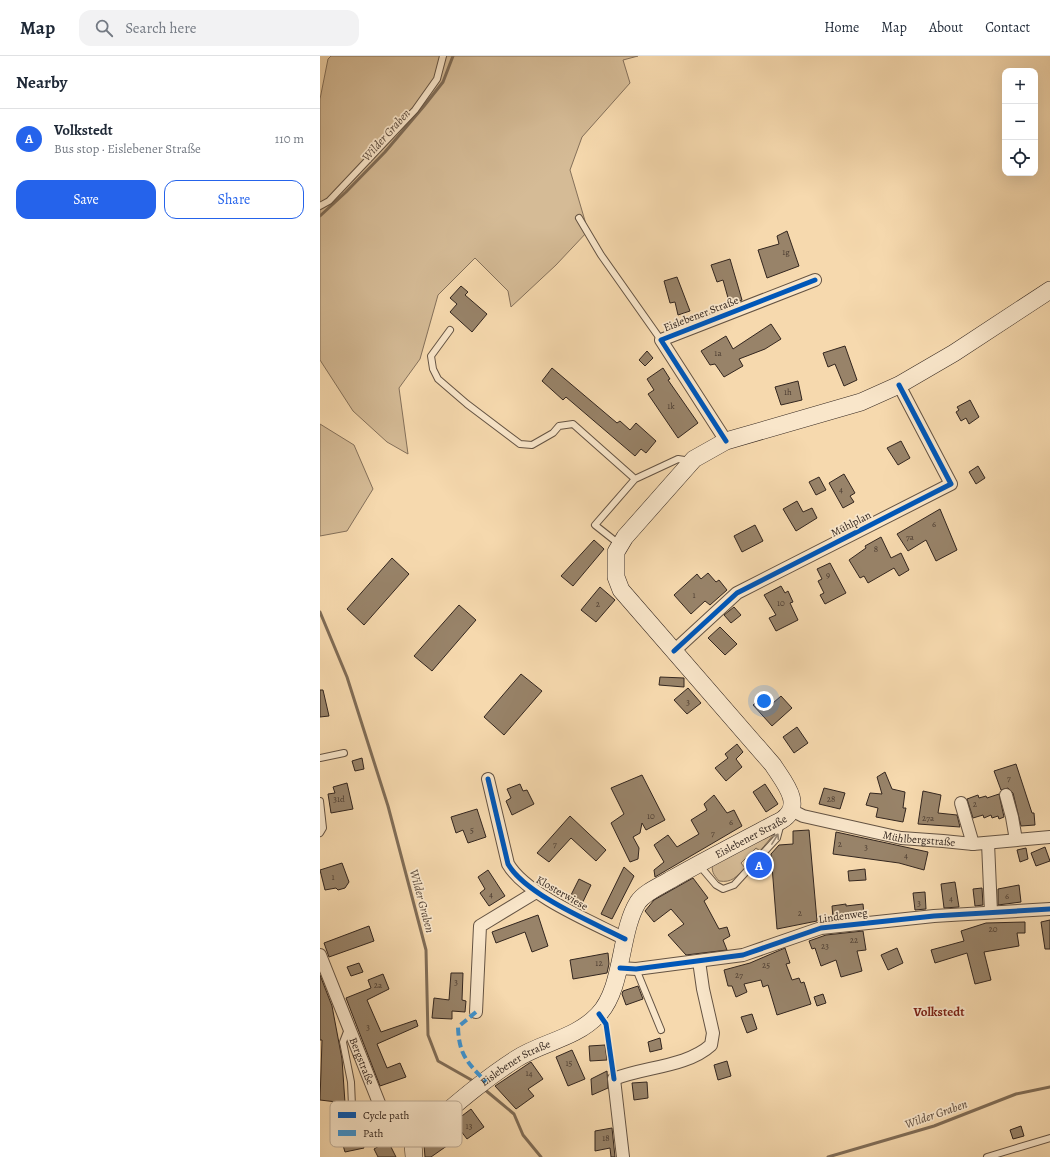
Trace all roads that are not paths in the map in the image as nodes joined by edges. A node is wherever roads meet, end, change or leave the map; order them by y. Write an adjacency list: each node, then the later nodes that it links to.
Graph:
1 (443, 56): 2 (lane)
2 (320, 206)
3 (579, 218): 7 (lane)
4 (815, 280): 7 (street, Eislebener Straße)
5 (1050, 290): 8 (main road, Eislebener Straße)
6 (450, 330): 11 (lane)
7 (661, 340): 9 (street, Eislebener Straße)
8 (899, 385): 9 (main road, Eislebener Straße); 13 (street, Mühlplan)
9 (726, 441): 10 (main road, Eislebener Straße)
10 (692, 461): 11 (lane); 12 (main road, Eislebener Straße)
11 (635, 479): 12 (lane)
12 (620, 545): 13 (main road, Eislebener Straße)
13 (674, 651): 20 (main road, Eislebener Straße)
14 (344, 753): 15 (lane)
15 (320, 758)
16 (488, 779): 27 (street, Klosterwiese)
17 (1006, 795): 23 (street)
18 (320, 801): 21 (lane)
19 (961, 803): 25 (street)
20 (786, 815): 25 (street, Mühlbergstraße); 26 (main road, Eislebener Straße); 26 (lane, one-way to 20)
21 (320, 833)
22 (1050, 837): 23 (street, Mühlbergstraße)
23 (1016, 840): 24 (street, Mühlbergstraße)
24 (988, 843): 25 (street, Mühlbergstraße); 29 (street)
25 (973, 844)
26 (698, 864): 30 (main road, Eislebener Straße)
27 (536, 892): 30 (street, Klosterwiese); 34 (street, Klosterwiese)
28 (1050, 909): 29 (street, Lindenweg)
29 (990, 912): 32 (street, Lindenweg)
30 (625, 939): 33 (main road, Eislebener Straße)
31 (320, 955): 35 (street, Bergstraße)
32 (699, 961): 33 (street, Lindenweg); 41 (street)
33 (628, 968): 36 (lane); 39 (main road, Eislebener Straße)
34 (476, 1012)
35 (350, 1026): 37 (lane); 38 (street, Bergstraße)
36 (661, 1030)
37 (352, 1101)
38 (379, 1101)
39 (460, 1101)
40 (1050, 1138): 42 (lane)
41 (623, 1157)
42 (986, 1157)

